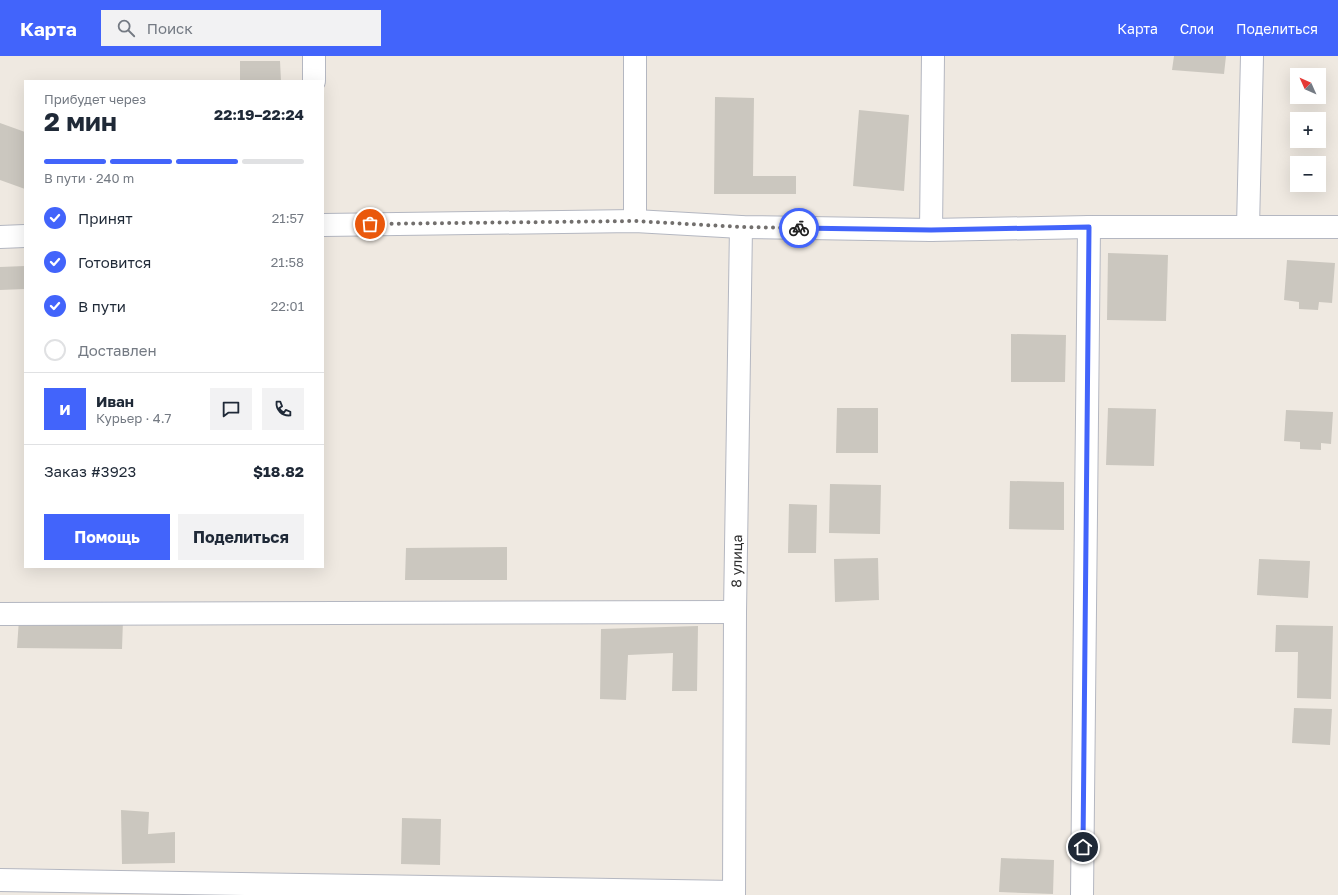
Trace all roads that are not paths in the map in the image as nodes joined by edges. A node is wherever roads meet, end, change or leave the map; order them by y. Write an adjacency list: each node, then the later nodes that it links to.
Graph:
1 (314, 56): 5 (street)
2 (635, 56): 6 (street)
3 (933, 56): 12 (street)
4 (1252, 56): 10 (street)
5 (314, 80)
6 (635, 221): 7 (street); 8 (street)
7 (324, 225)
8 (741, 227): 12 (street); 15 (street, 8 улица)
9 (1089, 227): 10 (street); 12 (street); 19 (street)
10 (1248, 227): 11 (street)
11 (1338, 227)
12 (931, 230)
13 (24, 236): 14 (street)
14 (0, 237)
15 (735, 612): 16 (street); 18 (street, 8 улица)
16 (0, 614)
17 (0, 880): 18 (street)
18 (734, 894)
19 (1082, 895)

